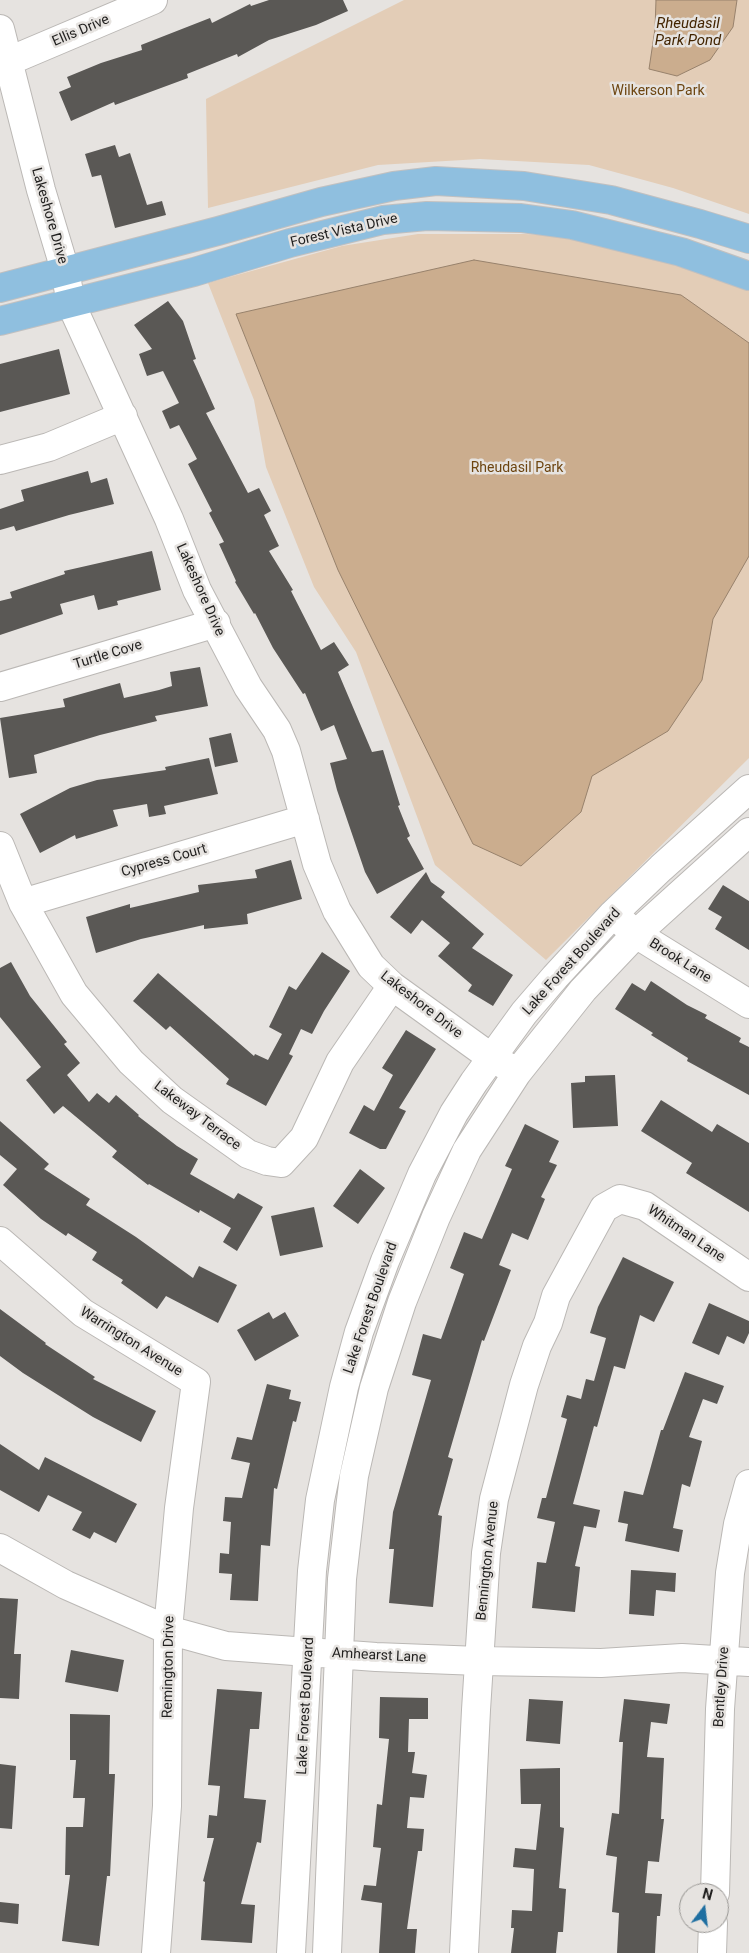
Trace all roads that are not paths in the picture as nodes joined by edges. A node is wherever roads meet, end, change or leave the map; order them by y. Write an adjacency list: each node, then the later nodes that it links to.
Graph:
1 (153, 0): 3 (street, Ellis Drive)
2 (0, 29): 3 (street, Lakeshore Drive)
3 (9, 61): 5 (street, Lakeshore Drive)
4 (749, 239): 5 (main road)
5 (64, 270): 7 (main road); 8 (street, Lakeshore Drive)
6 (749, 276): 8 (main road, Forest Vista Drive)
7 (0, 288)
8 (71, 304): 9 (main road, Forest Vista Drive); 10 (street, Lakeshore Drive)
9 (0, 320)
10 (123, 416): 11 (street); 12 (street, Lakeshore Drive)
11 (0, 460)
12 (216, 623): 13 (street, Turtle Cove); 15 (street, Lakeshore Drive)
13 (0, 687)
14 (749, 789): 19 (street, Lake Forest Boulevard)
15 (305, 819): 18 (street, Cypress Court); 21 (street, Lakeshore Drive)
16 (749, 832): 20 (street, Lake Forest Boulevard)
17 (0, 846): 18 (street, Lakeway Terrace)
18 (23, 903): 21 (street, Lakeway Terrace)
19 (614, 914): 20 (street, Brook Lane); 23 (street, Lake Forest Boulevard)
20 (636, 934): 22 (street, Brook Lane); 24 (street, Lake Forest Boulevard)
21 (392, 986): 23 (street, Lakeshore Drive)
22 (749, 1004)
23 (492, 1058): 24 (street, Lakeshore Drive); 32 (street, Lake Forest Boulevard)
24 (518, 1073): 33 (street, Lake Forest Boulevard)
25 (620, 1199): 27 (street, Whitman Lane); 34 (street, Bennington Avenue)
26 (0, 1241): 28 (street, Warrington Avenue)
27 (749, 1277)
28 (196, 1382): 31 (street, Remington Drive)
29 (749, 1484): 35 (street, Bentley Drive)
30 (0, 1548): 31 (street, Amhearst Lane)
31 (168, 1630): 32 (street, Amhearst Lane); 38 (street, Remington Drive)
32 (309, 1652): 33 (street, Amhearst Lane); 39 (street, Lake Forest Boulevard)
33 (339, 1654): 34 (street, Amhearst Lane); 40 (street, Lake Forest Boulevard)
34 (479, 1661): 35 (street, Amhearst Lane); 41 (street, Bennington Avenue)
35 (736, 1661): 36 (street, Bentley Drive)
36 (716, 1883)
37 (713, 1933): 42 (street)
38 (156, 1953)
39 (291, 1953)
40 (326, 1953)
41 (464, 1953)
42 (712, 1953)

